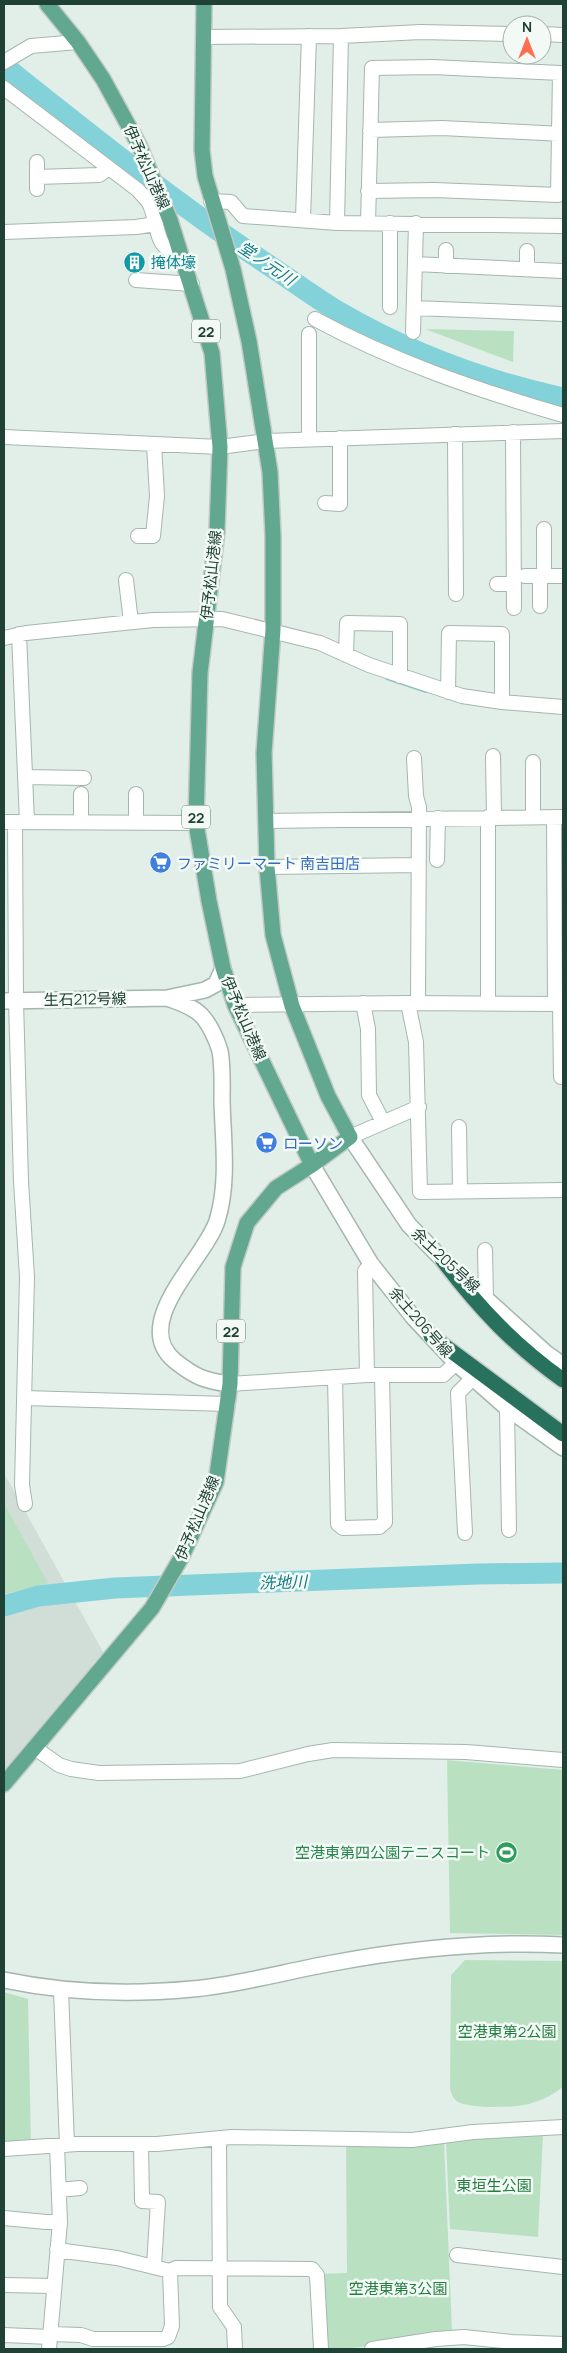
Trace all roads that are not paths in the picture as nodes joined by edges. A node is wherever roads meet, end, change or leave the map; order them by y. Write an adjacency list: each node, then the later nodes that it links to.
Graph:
1 (47, 4): 7 (main road, 伊予松山港線 / 22)
2 (204, 4): 6 (main road)
3 (502, 34): 5 (street)
4 (309, 36): 5 (street); 6 (street); 16 (street)
5 (341, 36): 18 (street)
6 (204, 37): 15 (main road)
7 (78, 42): 8 (street); 17 (main road, 伊予松山港線 / 22)
8 (9, 59)
9 (4, 88): 13 (street)
10 (370, 130): 11 (street); 11 (street); 14 (street)
11 (561, 134): 14 (street)
12 (38, 162): 13 (street)
13 (108, 168): 17 (street)
14 (368, 191): 19 (street)
15 (211, 203): 16 (street); 45 (main road)
16 (303, 219): 18 (street)
17 (163, 222): 23 (street); 31 (main road, 伊予松山港線 / 22)
18 (337, 223): 19 (street)
19 (368, 223): 20 (street)
20 (390, 223): 21 (street); 32 (street)
21 (416, 224): 22 (street); 26 (street)
22 (563, 226)
23 (4, 232)
24 (446, 250): 27 (street)
25 (527, 251): 28 (street)
26 (415, 264): 27 (street); 33 (street)
27 (446, 266): 28 (street)
28 (527, 270): 29 (street)
29 (563, 271)
30 (136, 280): 31 (street)
31 (192, 284): 47 (main road, 伊予松山港線 / 22)
32 (390, 308)
33 (414, 308): 34 (street); 36 (street)
34 (563, 314)
35 (315, 319): 38 (street)
36 (414, 332)
37 (309, 334): 44 (street)
38 (563, 415)
39 (563, 431): 40 (street)
40 (513, 432): 41 (street); 54 (street)
41 (455, 434): 43 (street); 56 (street)
42 (4, 437): 46 (street)
43 (340, 438): 44 (street); 48 (street)
44 (308, 439): 45 (street)
45 (266, 441): 47 (street); 61 (main road)
46 (154, 444): 47 (street); 50 (street)
47 (220, 447): 59 (main road, 伊予松山港線 / 22)
48 (325, 504)
49 (544, 529): 51 (street)
50 (138, 536)
51 (542, 576): 52 (street); 54 (street); 57 (street)
52 (563, 576)
53 (126, 580): 60 (street)
54 (519, 580): 55 (street); 58 (street)
55 (497, 584)
56 (456, 594)
57 (540, 606)
58 (514, 608)
59 (206, 619): 60 (street); 61 (street); 85 (main road, 伊予松山港線 / 22)
60 (131, 622): 63 (street)
61 (273, 630): 64 (street); 81 (main road)
62 (4, 638): 63 (street)
63 (19, 639): 72 (street)
64 (346, 655): 65 (street); 65 (street)
65 (400, 676): 66 (street)
66 (448, 692): 67 (street); 67 (street)
67 (502, 702): 68 (street)
68 (563, 707)
69 (493, 756): 76 (street)
70 (533, 762): 77 (street)
71 (418, 765): 79 (street)
72 (25, 777): 73 (street); 82 (street)
73 (84, 778)
74 (81, 794): 83 (street)
75 (136, 794): 84 (street)
76 (491, 817): 77 (street); 80 (street); 94 (street)
77 (533, 817): 78 (street)
78 (558, 817): 95 (street)
79 (419, 818): 80 (street); 81 (street); 87 (street)
80 (438, 818): 86 (street)
81 (266, 821): 88 (main road)
82 (15, 822): 83 (street); 91 (street)
83 (81, 822): 84 (street)
84 (136, 822): 85 (street)
85 (196, 823): 89 (main road, 伊予松山港線 / 22)
86 (437, 860)
87 (418, 864): 88 (street); 93 (street)
88 (266, 867): 97 (main road)
89 (223, 968): 90 (street); 96 (main road, 伊予松山港線 / 22)
90 (167, 998): 91 (street, 生石212号線); 118 (street)
91 (10, 1001): 119 (street)
92 (363, 1003): 93 (street); 97 (street); 100 (street)
93 (413, 1003): 94 (street); 99 (street)
94 (488, 1004): 95 (street)
95 (559, 1004): 98 (street)
96 (235, 1006): 97 (street); 103 (main road, 伊予松山港線 / 22)
97 (292, 1006): 102 (main road)
98 (558, 1077)
99 (419, 1106): 100 (street); 105 (street)
100 (383, 1122): 102 (street)
101 (459, 1128): 105 (street)
102 (350, 1137): 103 (main road, 伊予松山港線 / 22); 107 (street, 余土205号線)
103 (312, 1165): 108 (street, 余土206号線); 118 (main road, 伊予松山港線 / 22)
104 (563, 1190): 105 (street)
105 (460, 1191)
106 (485, 1250): 109 (street)
107 (442, 1259): 109 (street, 余土205号線); 117 (highway)
108 (372, 1264): 110 (street, 余土206号線); 113 (street)
109 (486, 1298): 112 (street, 余土205号線)
110 (432, 1336): 111 (street, 余土206号線); 120 (highway)
111 (456, 1363): 114 (street); 116 (street, 余土206号線)
112 (563, 1365)
113 (367, 1375): 114 (street); 115 (street)
114 (382, 1375): 115 (street)
115 (335, 1377): 118 (street)
116 (473, 1378): 120 (street, 余土206号線); 126 (street)
117 (563, 1380)
118 (230, 1384): 121 (main road, 伊予松山港線 / 22)
119 (24, 1398): 121 (street); 124 (street)
120 (509, 1403): 122 (highway); 123 (street, 余土206号線); 125 (street)
121 (228, 1404): 127 (main road, 伊予松山港線 / 22)
122 (563, 1434)
123 (563, 1448)
124 (25, 1504)
125 (513, 1521)
126 (465, 1533)
127 (35, 1748): 128 (street); 129 (main road, 伊予松山港線 / 22)
128 (563, 1760)
129 (4, 1784)
130 (563, 1945): 132 (street)
131 (4, 1980): 132 (street)
132 (61, 1990): 136 (street)
133 (563, 2127): 134 (street)
134 (219, 2138): 135 (street); 146 (street)
135 (141, 2144): 136 (street); 144 (street)
136 (62, 2146): 137 (street); 139 (street)
137 (4, 2149)
138 (80, 2188): 139 (street)
139 (59, 2190): 141 (street)
140 (4, 2218): 141 (street)
141 (60, 2222): 142 (street)
142 (57, 2250): 144 (street); 149 (street)
143 (457, 2255): 145 (street)
144 (154, 2266): 147 (street)
145 (563, 2267)
146 (220, 2268): 147 (street); 153 (street); 154 (street)
147 (170, 2271): 151 (street)
148 (4, 2285): 149 (street)
149 (54, 2286): 151 (street)
150 (4, 2335): 151 (street)
151 (50, 2340)
152 (563, 2344): 155 (street)
153 (235, 2349)
154 (321, 2349)
155 (372, 2349)

